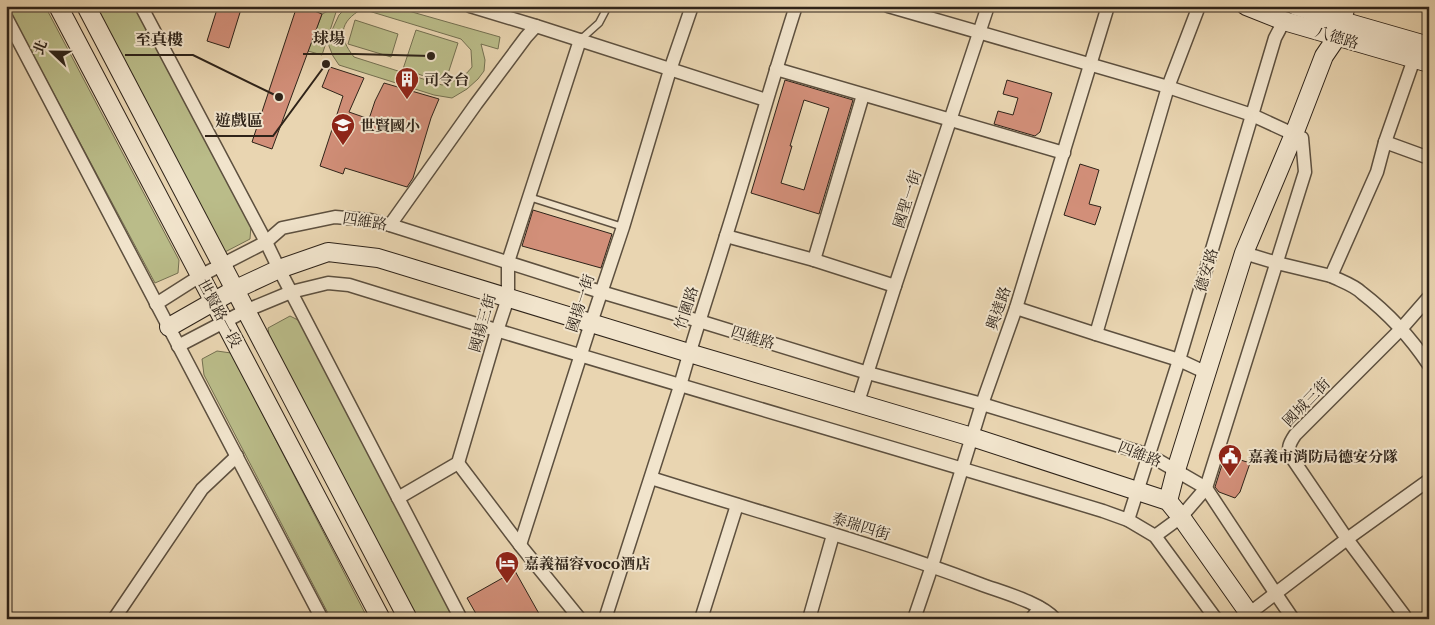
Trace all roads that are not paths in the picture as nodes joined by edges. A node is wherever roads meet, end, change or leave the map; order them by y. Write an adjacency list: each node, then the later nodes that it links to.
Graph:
1 (58, 6): 47 (street, 世賢路一段)
2 (86, 6): 45 (street, 世賢路一段)
3 (141, 6): 40 (street)
4 (470, 6): 16 (street)
5 (516, 6): 16 (street)
6 (608, 6): 21 (lane)
7 (692, 6): 26 (street, 國揚一街)
8 (796, 6): 25 (street, 竹圍路)
9 (888, 6): 20 (street)
10 (988, 6): 20 (street, 國聖一街)
11 (1108, 6): 24 (street, 興達路)
12 (1199, 6): 27 (street)
13 (1246, 6): 17 (street, 八德路)
14 (1296, 6): 18 (street, 八德路)
15 (6, 17): 56 (street)
16 (512, 19): 19 (street)
17 (1284, 21): 18 (street, 八德路); 30 (street, 德安路)
18 (1342, 22): 22 (street, 八德路); 23 (street, 八德路); 32 (street, 德安路)
19 (536, 26): 21 (street); 37 (street)
20 (980, 33): 24 (street); 31 (street, 國聖一街)
21 (580, 40): 26 (street); 36 (street, 國揚三街)
22 (1429, 46)
23 (1422, 61): 33 (street)
24 (1090, 65): 27 (street); 34 (street, 興達路)
25 (776, 69): 28 (street); 29 (street, 竹圍路)
26 (670, 70): 29 (street); 38 (street, 國揚一街)
27 (1168, 87): 30 (street); 65 (street)
28 (863, 95): 31 (street); 42 (street)
29 (766, 100): 39 (street, 竹圍路)
30 (1252, 115): 32 (street); 70 (street, 德安路)
31 (950, 120): 34 (street); 49 (street, 國聖一街)
32 (1294, 134): 41 (street, 德安路); 44 (street)
33 (1385, 142): 35 (street); 48 (street)
34 (1064, 153): 57 (street, 興達路)
35 (1429, 158)
36 (530, 197): 38 (lane); 43 (street, 國揚三街)
37 (390, 225): 40 (street, 四維路); 43 (street, 四維路)
38 (623, 227): 52 (street, 國揚一街)
39 (726, 236): 42 (street); 59 (street, 竹圍路)
40 (266, 242): 45 (street, 四維路); 46 (street)
41 (1244, 253): 44 (street); 73 (street, 德安路)
42 (814, 260): 49 (street)
43 (508, 262): 52 (street, 四維路); 54 (street, 國揚三街)
44 (1277, 263): 48 (street); 85 (street)
45 (221, 266): 47 (street, 四維路); 50 (street, 世賢路一段)
46 (279, 269): 50 (street); 51 (street); 54 (street)
47 (200, 276): 55 (street, 世賢路一段); 56 (street, 四維路)
48 (1331, 276): 63 (street)
49 (895, 286): 72 (street, 國聖一街)
50 (234, 290): 55 (street); 58 (street, 世賢路一段)
51 (291, 292): 58 (street); 64 (street); 87 (street)
52 (601, 292): 59 (street, 四維路); 61 (street, 國揚一街)
53 (1429, 297): 63 (street, 國城三街)
54 (508, 298): 61 (street); 64 (street, 國揚三街)
55 (214, 302): 60 (street, 世賢路一段); 62 (street)
56 (156, 304): 62 (street)
57 (1016, 308): 65 (street); 76 (street, 興達路)
58 (245, 311): 60 (street); 104 (street, 世賢路一段)
59 (699, 321): 68 (street, 竹圍路); 72 (street, 四維路)
60 (225, 322): 66 (street); 103 (street, 世賢路一段)
61 (590, 323): 68 (street); 69 (street, 國揚一街)
62 (169, 327): 66 (street)
63 (1401, 329): 67 (street); 94 (street, 國城三街)
64 (497, 331): 69 (street); 80 (street, 國揚三街)
65 (1096, 334): 70 (street)
66 (178, 346): 79 (street)
67 (1425, 350): 71 (street)
68 (689, 353): 74 (street, 竹圍路); 75 (street)
69 (580, 355): 74 (street); 95 (street, 國揚一街)
70 (1180, 360): 73 (street); 78 (street, 德安路)
71 (1429, 365)
72 (868, 373): 75 (street, 國聖一街); 76 (street, 四維路)
73 (1207, 373): 82 (street, 德安路)
74 (680, 386): 81 (street); 83 (street, 竹圍路)
75 (858, 402): 77 (street)
76 (982, 404): 77 (street, 興達路); 78 (street, 四維路)
77 (972, 437): 81 (street, 興達路); 86 (street)
78 (1149, 455): 82 (street, 四維路); 86 (street, 德安路)
79 (237, 456): 101 (street); 102 (street)
80 (458, 463): 87 (street); 95 (street)
81 (961, 468): 91 (street); 96 (street, 興達路)
82 (1176, 470): 85 (street, 四維路); 88 (street, 德安路)
83 (651, 478): 89 (street, 泰瑞四街); 107 (street, 竹圍路)
84 (1429, 480): 94 (street)
85 (1206, 488): 90 (street); 97 (street, 四維路)
86 (1138, 491): 88 (street); 91 (street, 德安路)
87 (398, 498): 105 (street)
88 (1168, 501): 90 (street)
89 (737, 505): 92 (street, 泰瑞四街); 108 (street)
90 (1181, 517): 93 (street); 100 (street)
91 (1128, 520): 93 (street)
92 (833, 535): 96 (street, 泰瑞四街); 109 (street)
93 (1155, 536): 113 (street)
94 (1347, 539): 97 (street); 99 (street, 國城三街)
95 (520, 545): 106 (street)
96 (932, 566): 98 (street, 泰瑞四街); 110 (street, 興達路)
97 (1276, 594): 100 (street); 114 (street, 四維路)
98 (1040, 608): 111 (street); 112 (street, 泰瑞四街)
99 (1404, 615)
100 (1248, 617)
101 (114, 619)
102 (322, 619)
103 (381, 619)
104 (408, 619)
105 (461, 619)
106 (580, 619)
107 (605, 619)
108 (701, 619)
109 (808, 619)
110 (914, 619)
111 (1031, 619)
112 (1054, 619)
113 (1216, 619)
114 (1293, 619)

